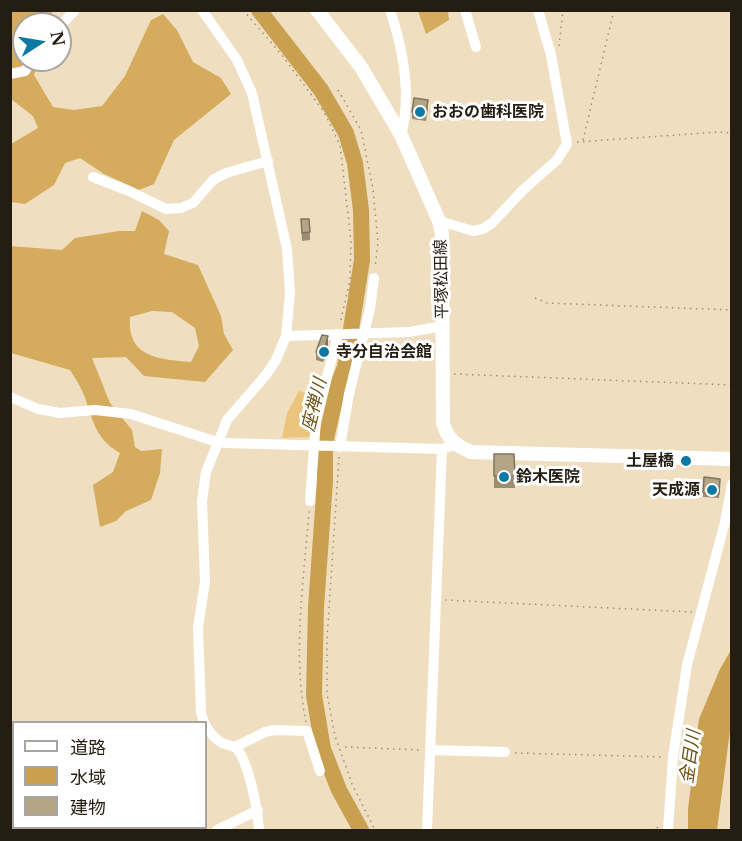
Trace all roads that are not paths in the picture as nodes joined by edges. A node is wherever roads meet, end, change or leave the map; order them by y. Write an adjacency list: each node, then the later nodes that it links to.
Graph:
1 (202, 10): 8 (street)
2 (317, 10): 7 (main road, 平塚松田線)
3 (390, 10): 7 (street)
4 (465, 10): 6 (street)
5 (538, 10): 10 (street)
6 (476, 47)
7 (401, 135): 10 (main road, 平塚松田線)
8 (268, 161): 9 (street); 15 (street)
9 (93, 177)
10 (439, 220): 12 (main road, 平塚松田線)
11 (375, 278): 13 (street)
12 (443, 326): 13 (street); 20 (main road, 平塚松田線)
13 (364, 333): 14 (street); 19 (street)
14 (338, 334): 15 (street); 18 (street)
15 (286, 336): 17 (street)
16 (10, 397): 17 (street)
17 (217, 442): 18 (street); 24 (street)
18 (315, 446): 19 (street); 23 (street)
19 (340, 447): 20 (street)
20 (448, 447): 21 (main road); 27 (street)
21 (732, 459)
22 (732, 484): 34 (street)
23 (310, 501)
24 (204, 721)
25 (207, 728): 26 (street)
26 (235, 747): 29 (street); 30 (street)
27 (430, 750): 28 (street); 33 (street)
28 (505, 752)
29 (320, 771)
30 (258, 810): 31 (street); 32 (street)
31 (217, 831)
32 (259, 831)
33 (427, 831)
34 (668, 831)

